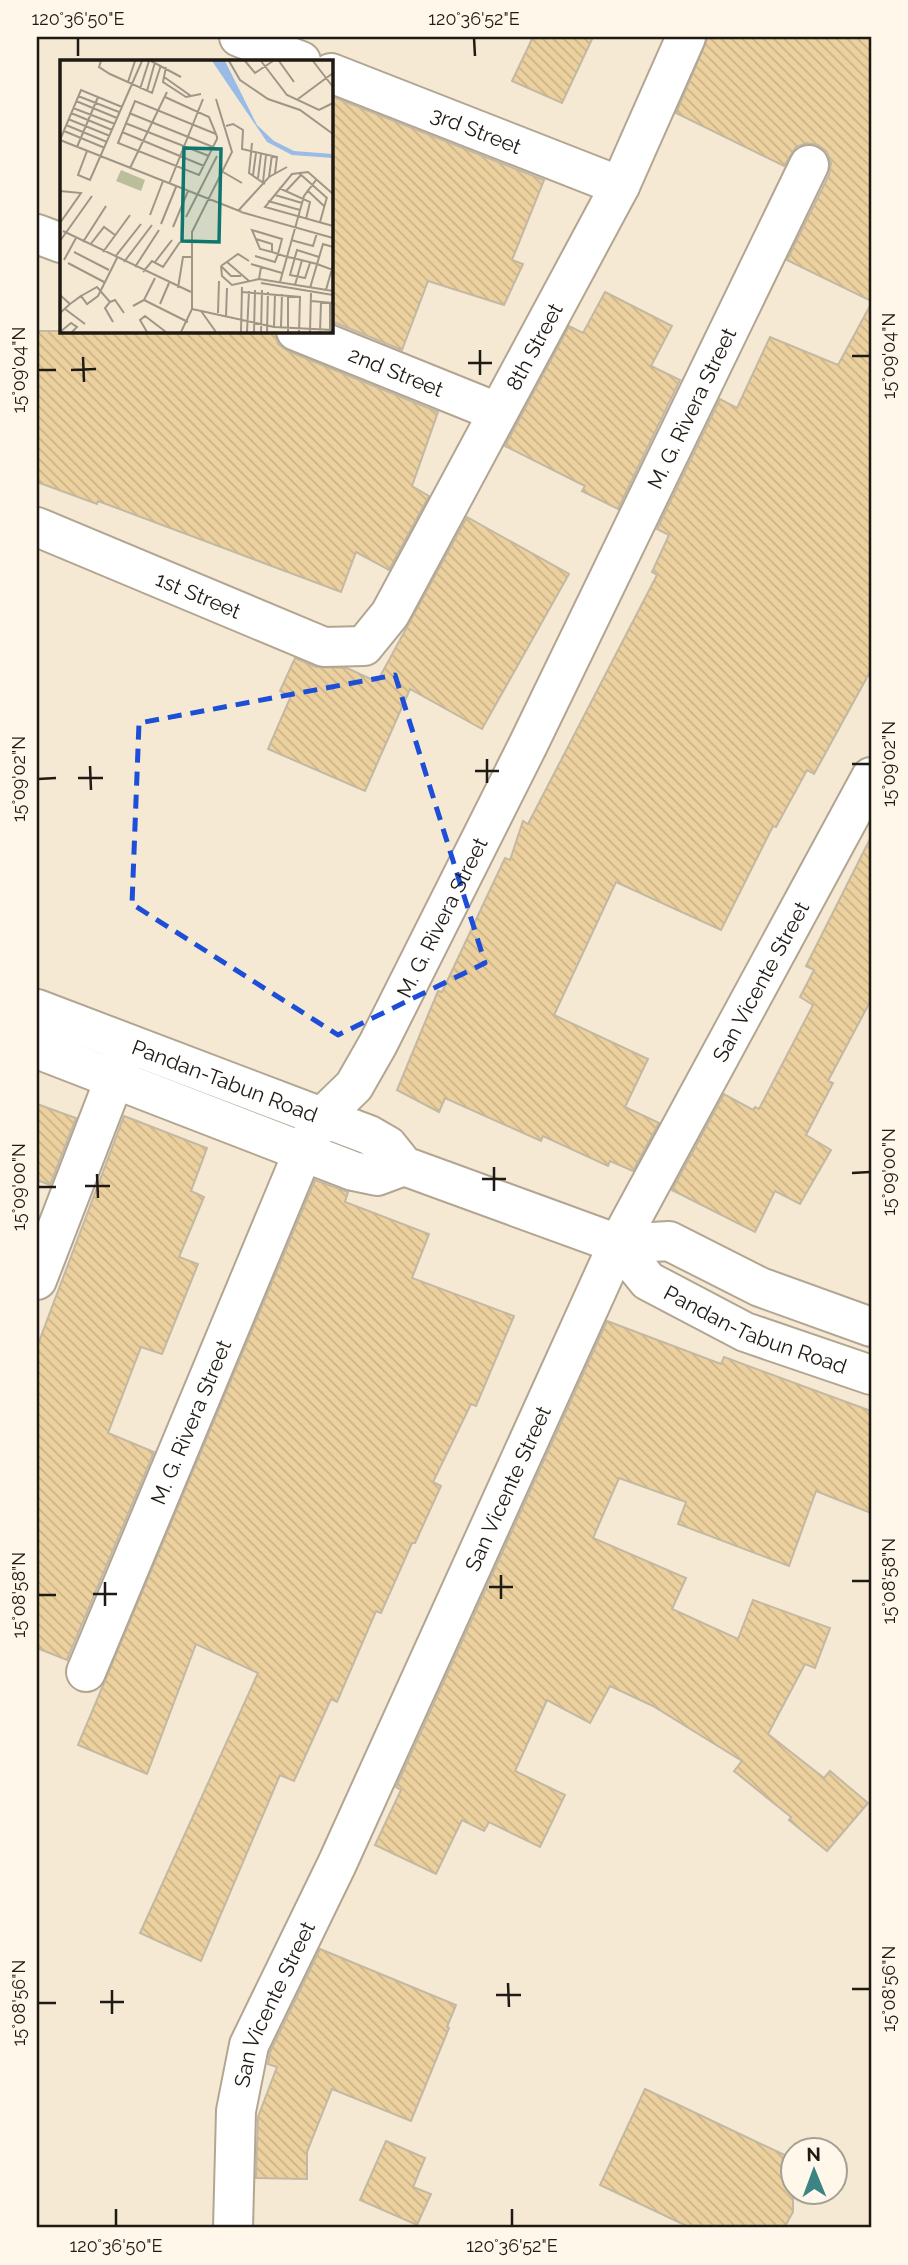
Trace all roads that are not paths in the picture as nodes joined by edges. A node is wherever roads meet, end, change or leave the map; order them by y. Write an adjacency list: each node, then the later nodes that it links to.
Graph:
1 (239, 37): 3 (street)
2 (686, 37): 6 (street, 8th Street)
3 (298, 60)
4 (332, 73): 6 (street, 3rd Street)
5 (809, 164): 18 (street, M. G. Rivera Street)
6 (620, 186): 10 (street, 8th Street)
7 (37, 234): 8 (street)
8 (60, 243)
9 (298, 332): 10 (street, 2nd Street)
10 (497, 412): 12 (street, 8th Street)
11 (37, 527): 12 (street, 1st Street)
12 (364, 646)
13 (871, 776): 21 (street, San Vicente Street)
14 (37, 1009): 15 (street, Pandan-Tabun Road)
15 (128, 1044): 17 (street); 18 (street, Pandan-Tabun Road)
16 (37, 1049): 17 (street, Pandan-Tabun Road)
17 (114, 1079): 19 (street, Pandan-Tabun Road); 22 (street)
18 (322, 1117): 19 (street, M. G. Rivera Street); 20 (street, Pandan-Tabun Road)
19 (303, 1152): 20 (street, Pandan-Tabun Road); 29 (street, M. G. Rivera Street)
20 (404, 1166): 21 (street, Pandan-Tabun Road)
21 (618, 1244): 23 (street, Pandan-Tabun Road); 26 (street, Pandan-Tabun Road); 30 (street, San Vicente Street)
22 (37, 1280)
23 (760, 1287): 24 (street, Pandan-Tabun Road); 26 (street)
24 (831, 1313): 25 (street, Pandan-Tabun Road); 27 (street)
25 (871, 1327)
26 (745, 1332): 27 (street, Pandan-Tabun Road)
27 (817, 1356): 28 (street, Pandan-Tabun Road)
28 (871, 1375)
29 (86, 1672)
30 (233, 2228)

